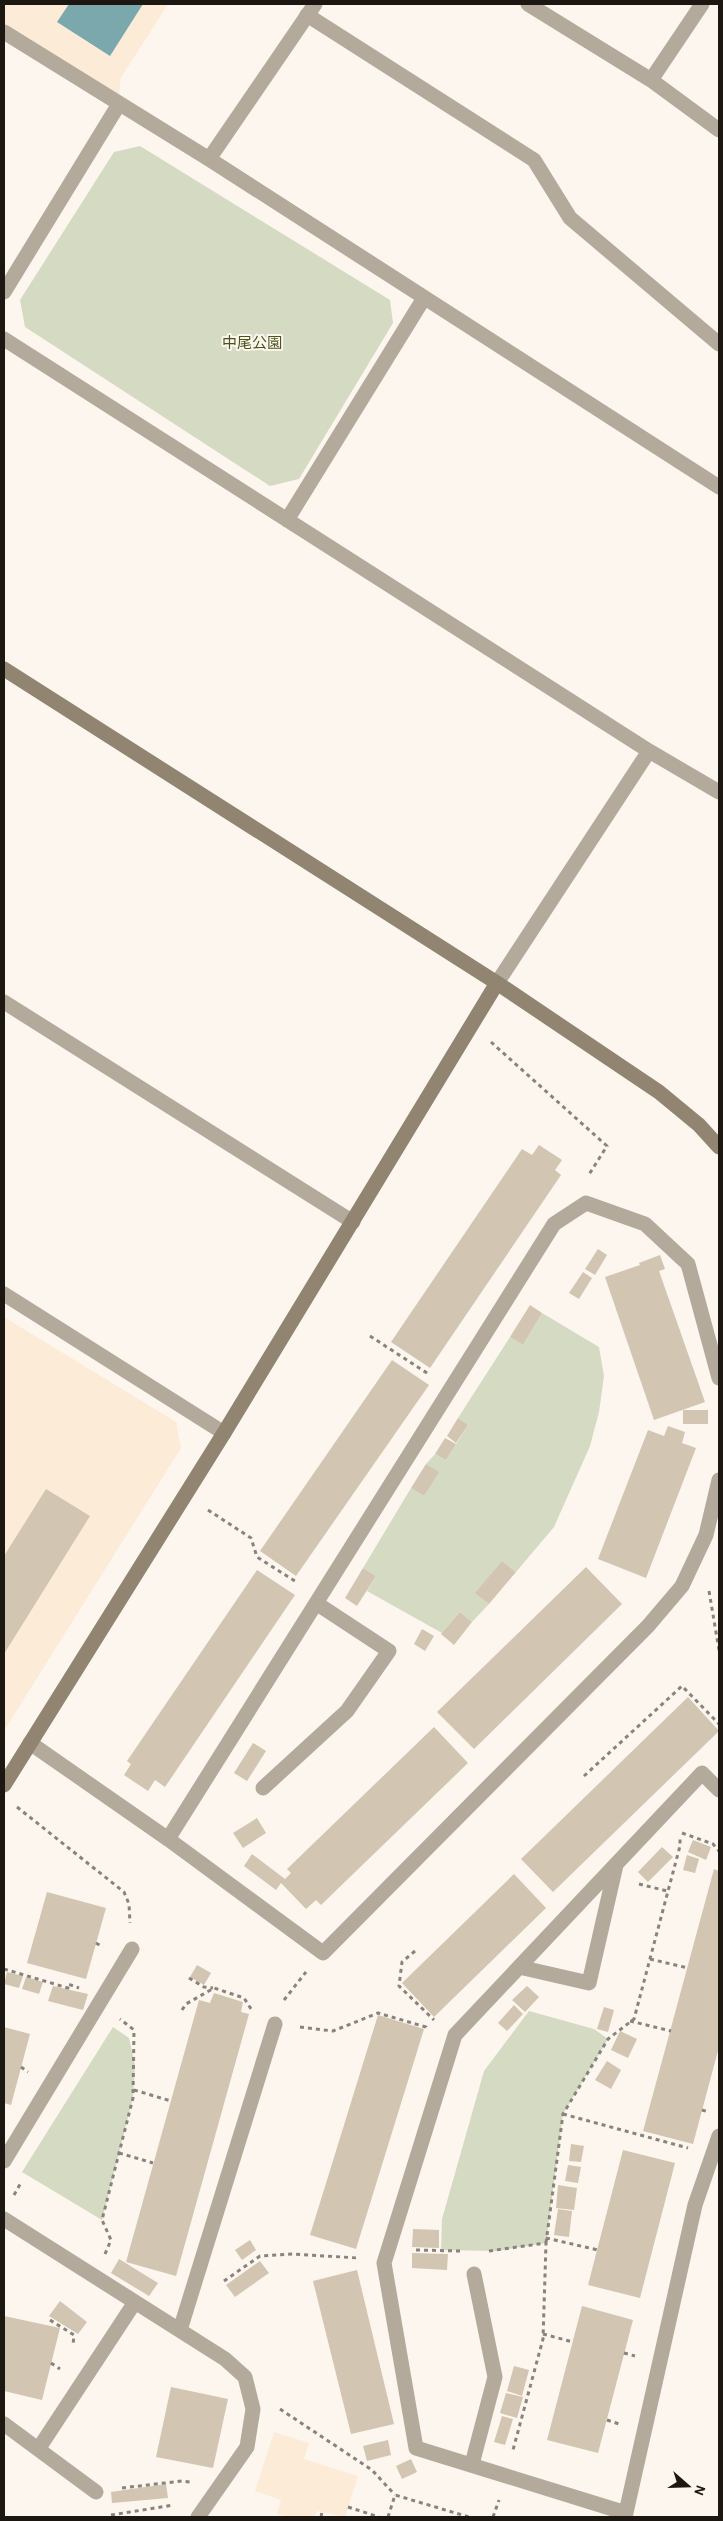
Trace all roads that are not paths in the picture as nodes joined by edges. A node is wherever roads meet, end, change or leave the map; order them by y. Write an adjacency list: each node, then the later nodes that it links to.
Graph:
1 (528, 4): 5 (street)
2 (702, 4): 5 (street)
3 (311, 9): 8 (street); 12 (street)
4 (4, 32): 6 (street)
5 (652, 80): 7 (street)
6 (119, 104): 8 (street); 9 (street)
7 (719, 130)
8 (209, 159): 10 (street)
9 (4, 292)
10 (424, 298): 13 (street); 14 (street)
11 (4, 339): 14 (street)
12 (719, 344)
13 (719, 487)
14 (287, 520): 16 (street)
15 (4, 669): 18 (street)
16 (649, 751): 17 (street); 18 (street)
17 (719, 792)
18 (497, 983): 20 (street); 21 (street)
19 (4, 1002): 21 (street)
20 (719, 1146)
21 (353, 1222): 24 (street)
22 (4, 1294): 24 (street)
23 (719, 1378): 26 (street)
24 (224, 1434): 27 (street)
25 (719, 1480): 31 (street)
26 (318, 1600): 29 (street); 31 (street)
27 (30, 1743): 28 (street); 31 (street)
28 (4, 1785)
29 (263, 1788)
30 (719, 1790): 32 (street)
31 (168, 1839)
32 (617, 1864): 34 (street); 34 (street)
33 (132, 1948): 37 (street)
34 (519, 1967): 44 (street)
35 (275, 2024): 41 (street)
36 (719, 2136): 47 (street)
37 (4, 2161)
38 (4, 2219): 40 (street)
39 (474, 2274): 44 (street)
40 (135, 2302): 41 (street); 43 (street)
41 (180, 2330): 46 (street)
42 (4, 2424): 43 (street)
43 (39, 2448): 45 (street)
44 (472, 2464): 47 (street)
45 (96, 2492)
46 (201, 2513)
47 (626, 2515)

